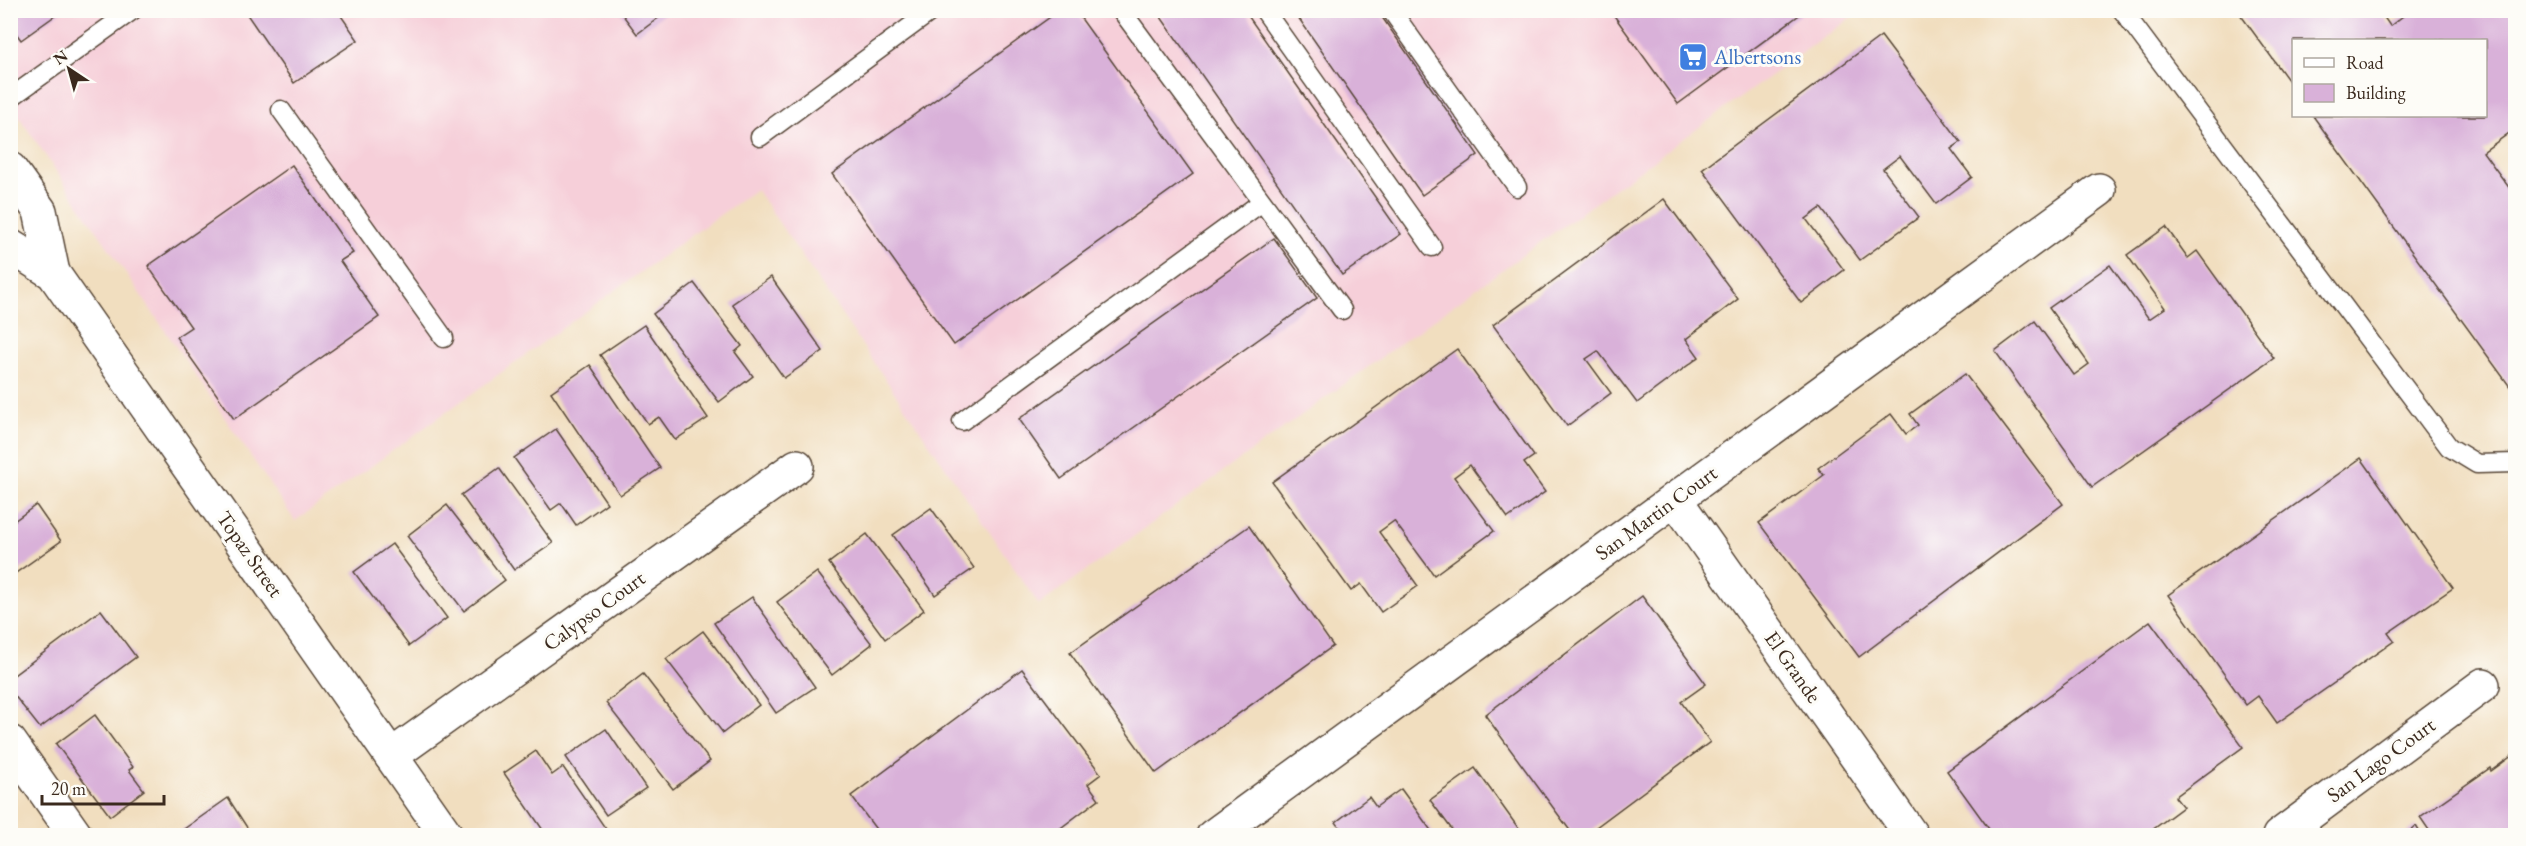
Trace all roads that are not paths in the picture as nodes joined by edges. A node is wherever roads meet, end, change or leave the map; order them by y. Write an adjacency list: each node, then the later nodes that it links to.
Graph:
1 (133, 10): 7 (lane)
2 (933, 10): 9 (lane)
3 (1121, 10): 13 (lane)
4 (1264, 10): 15 (lane)
5 (1392, 10): 11 (lane)
6 (2122, 10): 20 (lane)
7 (10, 98)
8 (281, 110): 18 (lane)
9 (760, 137)
10 (10, 169): 16 (street, Topaz Street)
11 (1516, 187)
12 (2099, 190): 22 (street, San Martin Court)
13 (1262, 202): 17 (lane); 19 (lane)
14 (10, 246): 16 (street, Topaz Street)
15 (1432, 247)
16 (53, 273): 25 (street, Topaz Street)
17 (1342, 310)
18 (444, 338)
19 (962, 422)
20 (2516, 463)
21 (797, 466): 25 (street, Calypso Court)
22 (1675, 499): 28 (street, San Martin Court); 29 (street, El Grande)
23 (2483, 685): 30 (street, San Lago Court)
24 (10, 742): 26 (street)
25 (392, 756): 27 (street, Topaz Street)
26 (76, 836)
27 (447, 836)
28 (1213, 836)
29 (1912, 836)
30 (2279, 836)

